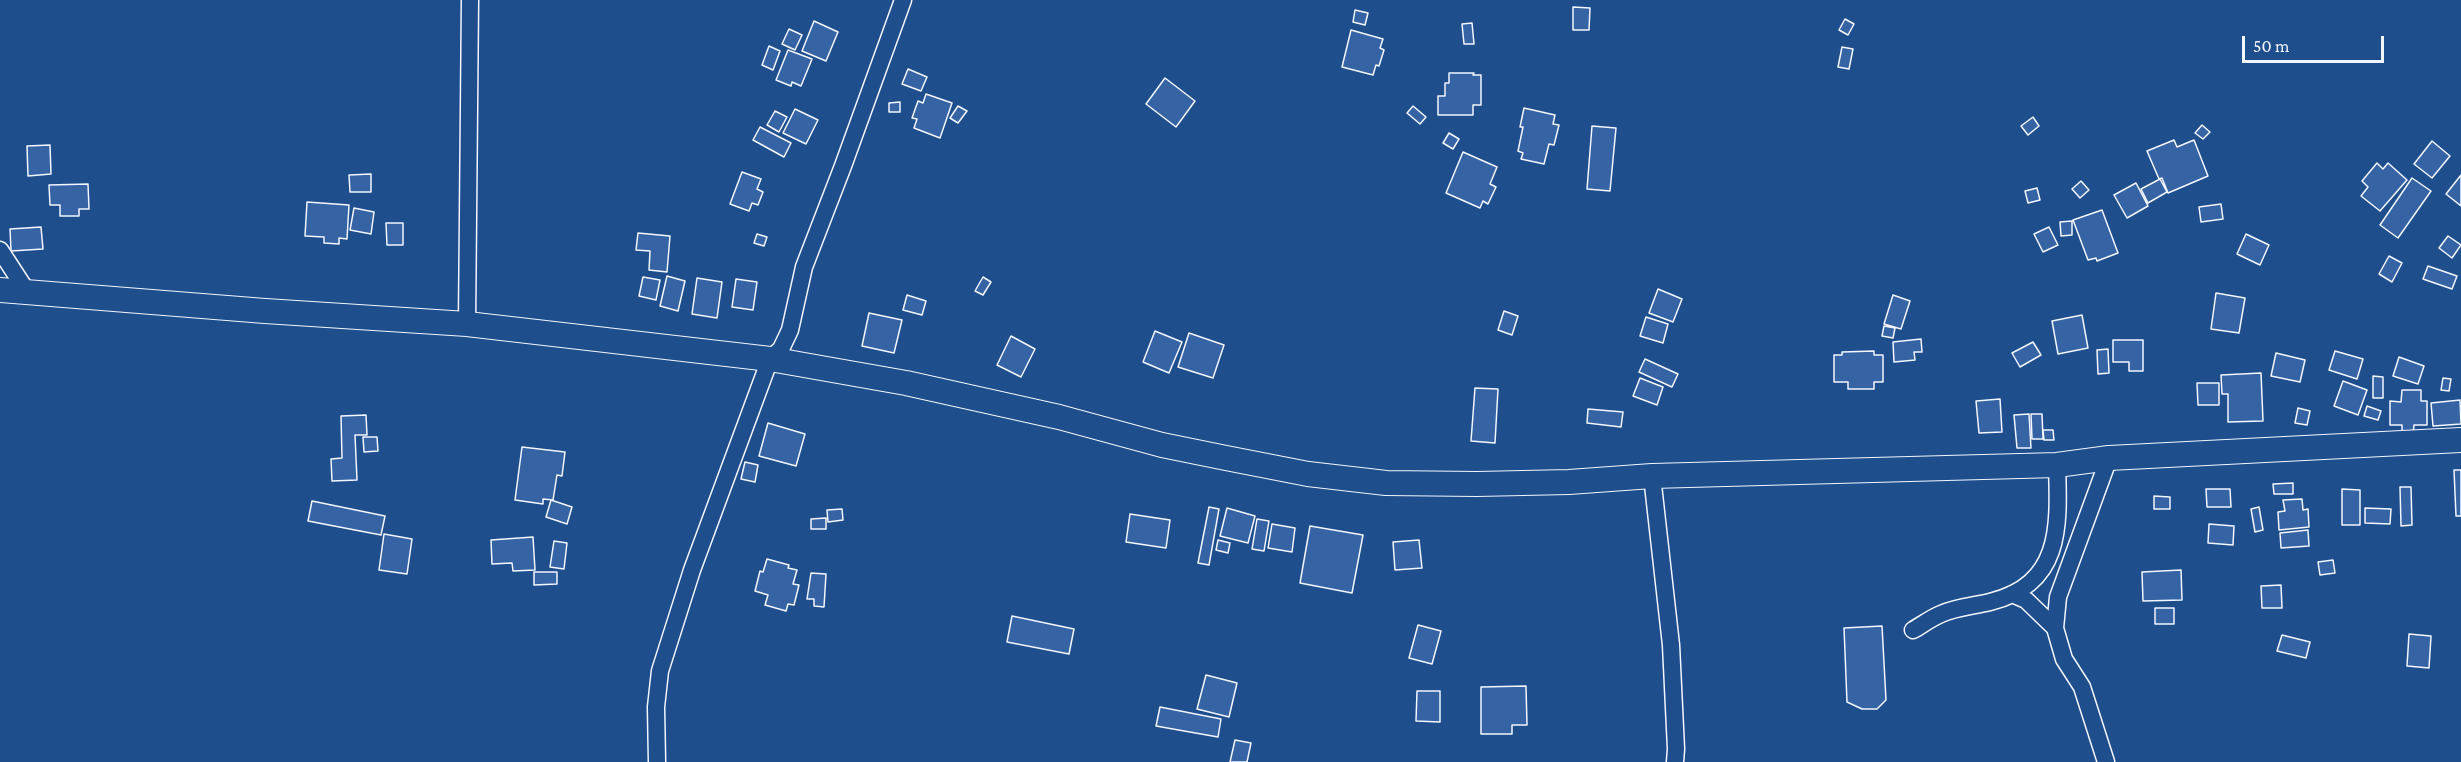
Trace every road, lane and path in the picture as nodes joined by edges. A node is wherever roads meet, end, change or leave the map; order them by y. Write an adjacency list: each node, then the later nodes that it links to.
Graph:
1 (470, 0): 6 (street)
2 (903, 0): 7 (street)
3 (0, 250): 5 (street)
4 (0, 290): 5 (street)
5 (26, 290): 6 (street)
6 (467, 324): 7 (street)
7 (770, 359): 11 (street); 15 (street)
8 (2461, 440): 9 (street)
9 (2109, 458): 10 (street); 13 (street)
10 (2056, 465): 11 (street); 12 (street)
11 (1653, 476): 16 (street)
12 (2012, 594): 13 (street); 14 (street)
13 (2055, 628): 17 (street)
14 (1913, 630)
15 (657, 762)
16 (1675, 762)
17 (2106, 762)

